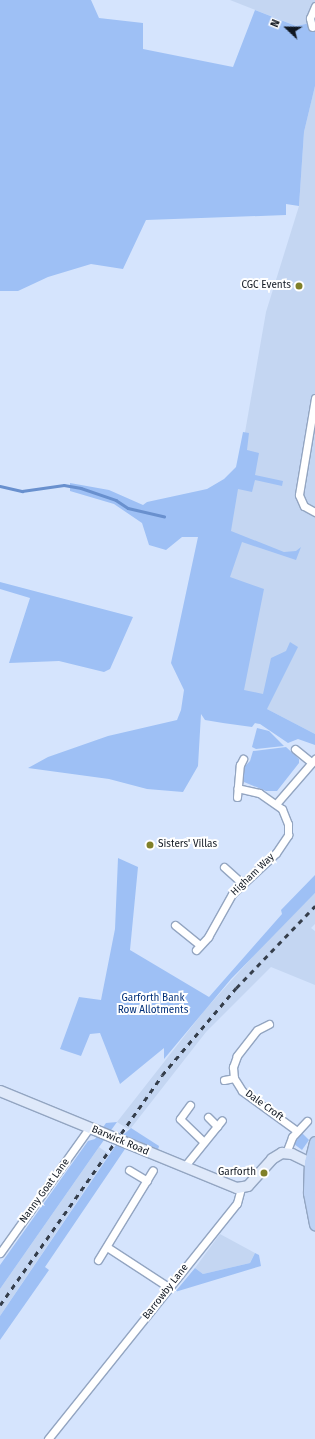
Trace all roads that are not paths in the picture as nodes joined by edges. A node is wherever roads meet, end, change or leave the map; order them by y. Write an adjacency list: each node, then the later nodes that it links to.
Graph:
1 (315, 6): 2 (street)
2 (312, 27)
3 (315, 398): 4 (street)
4 (315, 512)
5 (295, 749): 7 (street)
6 (244, 759): 8 (street)
7 (313, 760): 10 (street)
8 (238, 788): 9 (street); 10 (street)
9 (237, 797)
10 (276, 804): 12 (street, Higham Way)
11 (224, 868): 12 (street)
12 (243, 884): 13 (street, Higham Way)
13 (175, 925)
14 (269, 1024): 15 (street)
15 (234, 1078): 16 (street); 22 (street, Dale Croft)
16 (224, 1080)
17 (0, 1091): 21 (street, Barwick Road)
18 (190, 1105): 23 (street)
19 (208, 1117): 23 (street)
20 (307, 1121): 22 (street)
21 (89, 1128): 27 (street, Barwick Road); 34 (street, Nanny Goat Lane)
22 (297, 1131): 25 (street)
23 (203, 1141): 27 (street)
24 (315, 1142): 26 (main road)
25 (286, 1152): 26 (street); 31 (street)
26 (313, 1163): 32 (main road)
27 (184, 1167): 31 (street, Barwick Road)
28 (129, 1170): 30 (street)
29 (153, 1170): 30 (street)
30 (147, 1181): 33 (street)
31 (241, 1188): 36 (street, Barrowby Lane)
32 (315, 1224)
33 (107, 1247): 35 (street); 36 (street)
34 (0, 1253)
35 (98, 1260)
36 (170, 1288): 37 (street, Barrowby Lane)
37 (48, 1439)

